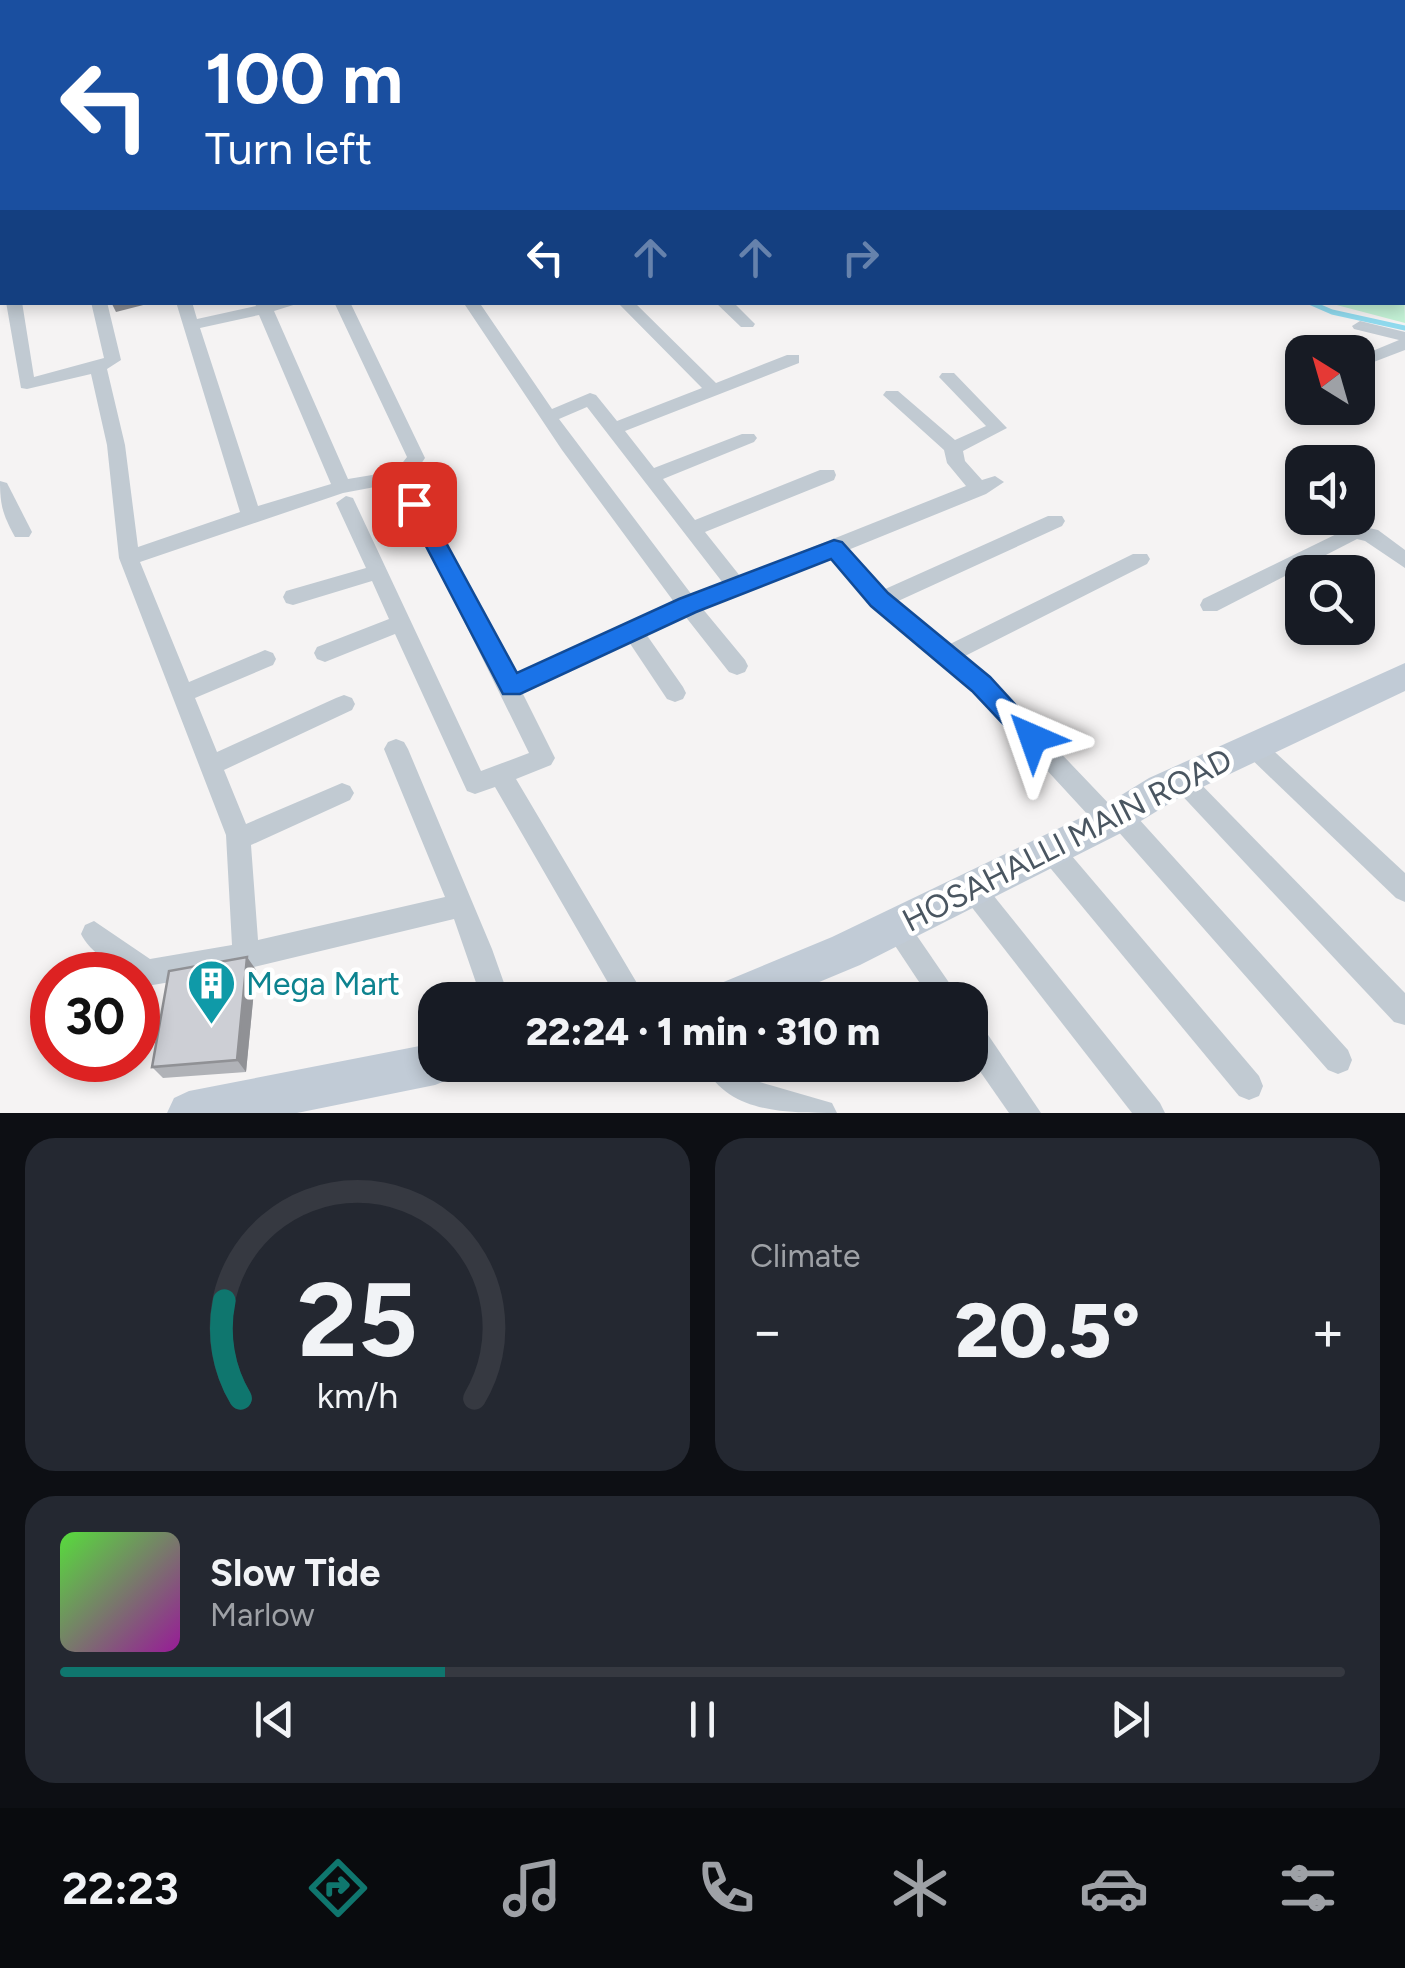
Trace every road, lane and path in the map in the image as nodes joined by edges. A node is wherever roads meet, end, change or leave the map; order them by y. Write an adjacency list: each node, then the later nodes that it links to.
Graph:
1 (14, 305): 16 (street)
2 (100, 305): 16 (street)
3 (185, 305): 10 (street)
4 (343, 305): 24 (street)
5 (473, 305): 20 (street)
6 (627, 305): 18 (street)
7 (726, 305): 9 (street)
8 (264, 306): 10 (street); 28 (street)
9 (747, 324)
10 (192, 326): 29 (street)
11 (1360, 326): 12 (street)
12 (1405, 337)
13 (1405, 344): 14 (street)
14 (1375, 355)
15 (792, 360): 18 (street)
16 (98, 368): 34 (street)
17 (948, 377): 23 (street)
18 (712, 390): 21 (street)
19 (892, 394): 23 (street)
20 (549, 416): 21 (street); 41 (street)
21 (614, 429): 25 (street)
22 (748, 438): 25 (street)
23 (953, 448): 33 (street)
24 (402, 476): 28 (street); 50 (street)
25 (651, 476): 31 (street)
26 (827, 476): 31 (street)
27 (0, 488): 32 (street)
28 (344, 495): 29 (street); 37 (street)
29 (251, 515): 34 (street)
30 (1055, 521): 40 (street)
31 (692, 529): 38 (street)
32 (22, 532)
33 (834, 548): 38 (street); 40 (street)
34 (129, 558): 52 (street)
35 (1140, 558): 46 (street)
36 (1405, 561): 42 (street)
37 (377, 572): 39 (street); 43 (street)
38 (737, 587): 41 (street)
39 (293, 598)
40 (880, 600): 46 (street)
41 (688, 605): 44 (street); 48 (street)
42 (1210, 605)
43 (402, 624): 45 (street); 57 (street)
44 (633, 631): 50 (street); 51 (street)
45 (324, 653)
46 (945, 656): 60 (street)
47 (265, 659): 52 (street)
48 (737, 666)
49 (1405, 676): 54 (street, HOSAHALLI MAIN ROAD)
50 (512, 687): 57 (street)
51 (675, 693)
52 (182, 694): 56 (street)
53 (344, 704): 56 (street)
54 (1253, 746): 58 (street, HOSAHALLI MAIN ROAD); 64 (street)
55 (396, 748): 65 (street)
56 (210, 766): 61 (street)
57 (500, 774): 70 (street)
58 (1182, 780): 60 (street, HOSAHALLI MAIN ROAD); 73 (street)
59 (342, 793): 61 (street)
60 (1114, 818): 62 (street, HOSAHALLI MAIN ROAD); 75 (street)
61 (238, 838): 68 (street)
62 (1051, 850): 63 (street, HOSAHALLI MAIN ROAD); 78 (street)
63 (972, 888): 66 (street, HOSAHALLI MAIN ROAD); 82 (street)
64 (1405, 890)
65 (461, 905): 68 (street); 69 (street)
66 (896, 926): 71 (street, HOSAHALLI MAIN ROAD); 72 (street)
67 (94, 934): 68 (street)
68 (246, 956)
69 (489, 982)
70 (623, 982)
71 (769, 982)
72 (935, 982)
73 (1404, 1012)
74 (988, 1059): 81 (street)
75 (1338, 1060)
76 (418, 1067): 79 (street)
77 (730, 1082): 80 (street)
78 (1249, 1086)
79 (189, 1113)
80 (822, 1113)
81 (1026, 1113)
82 (1150, 1113)

